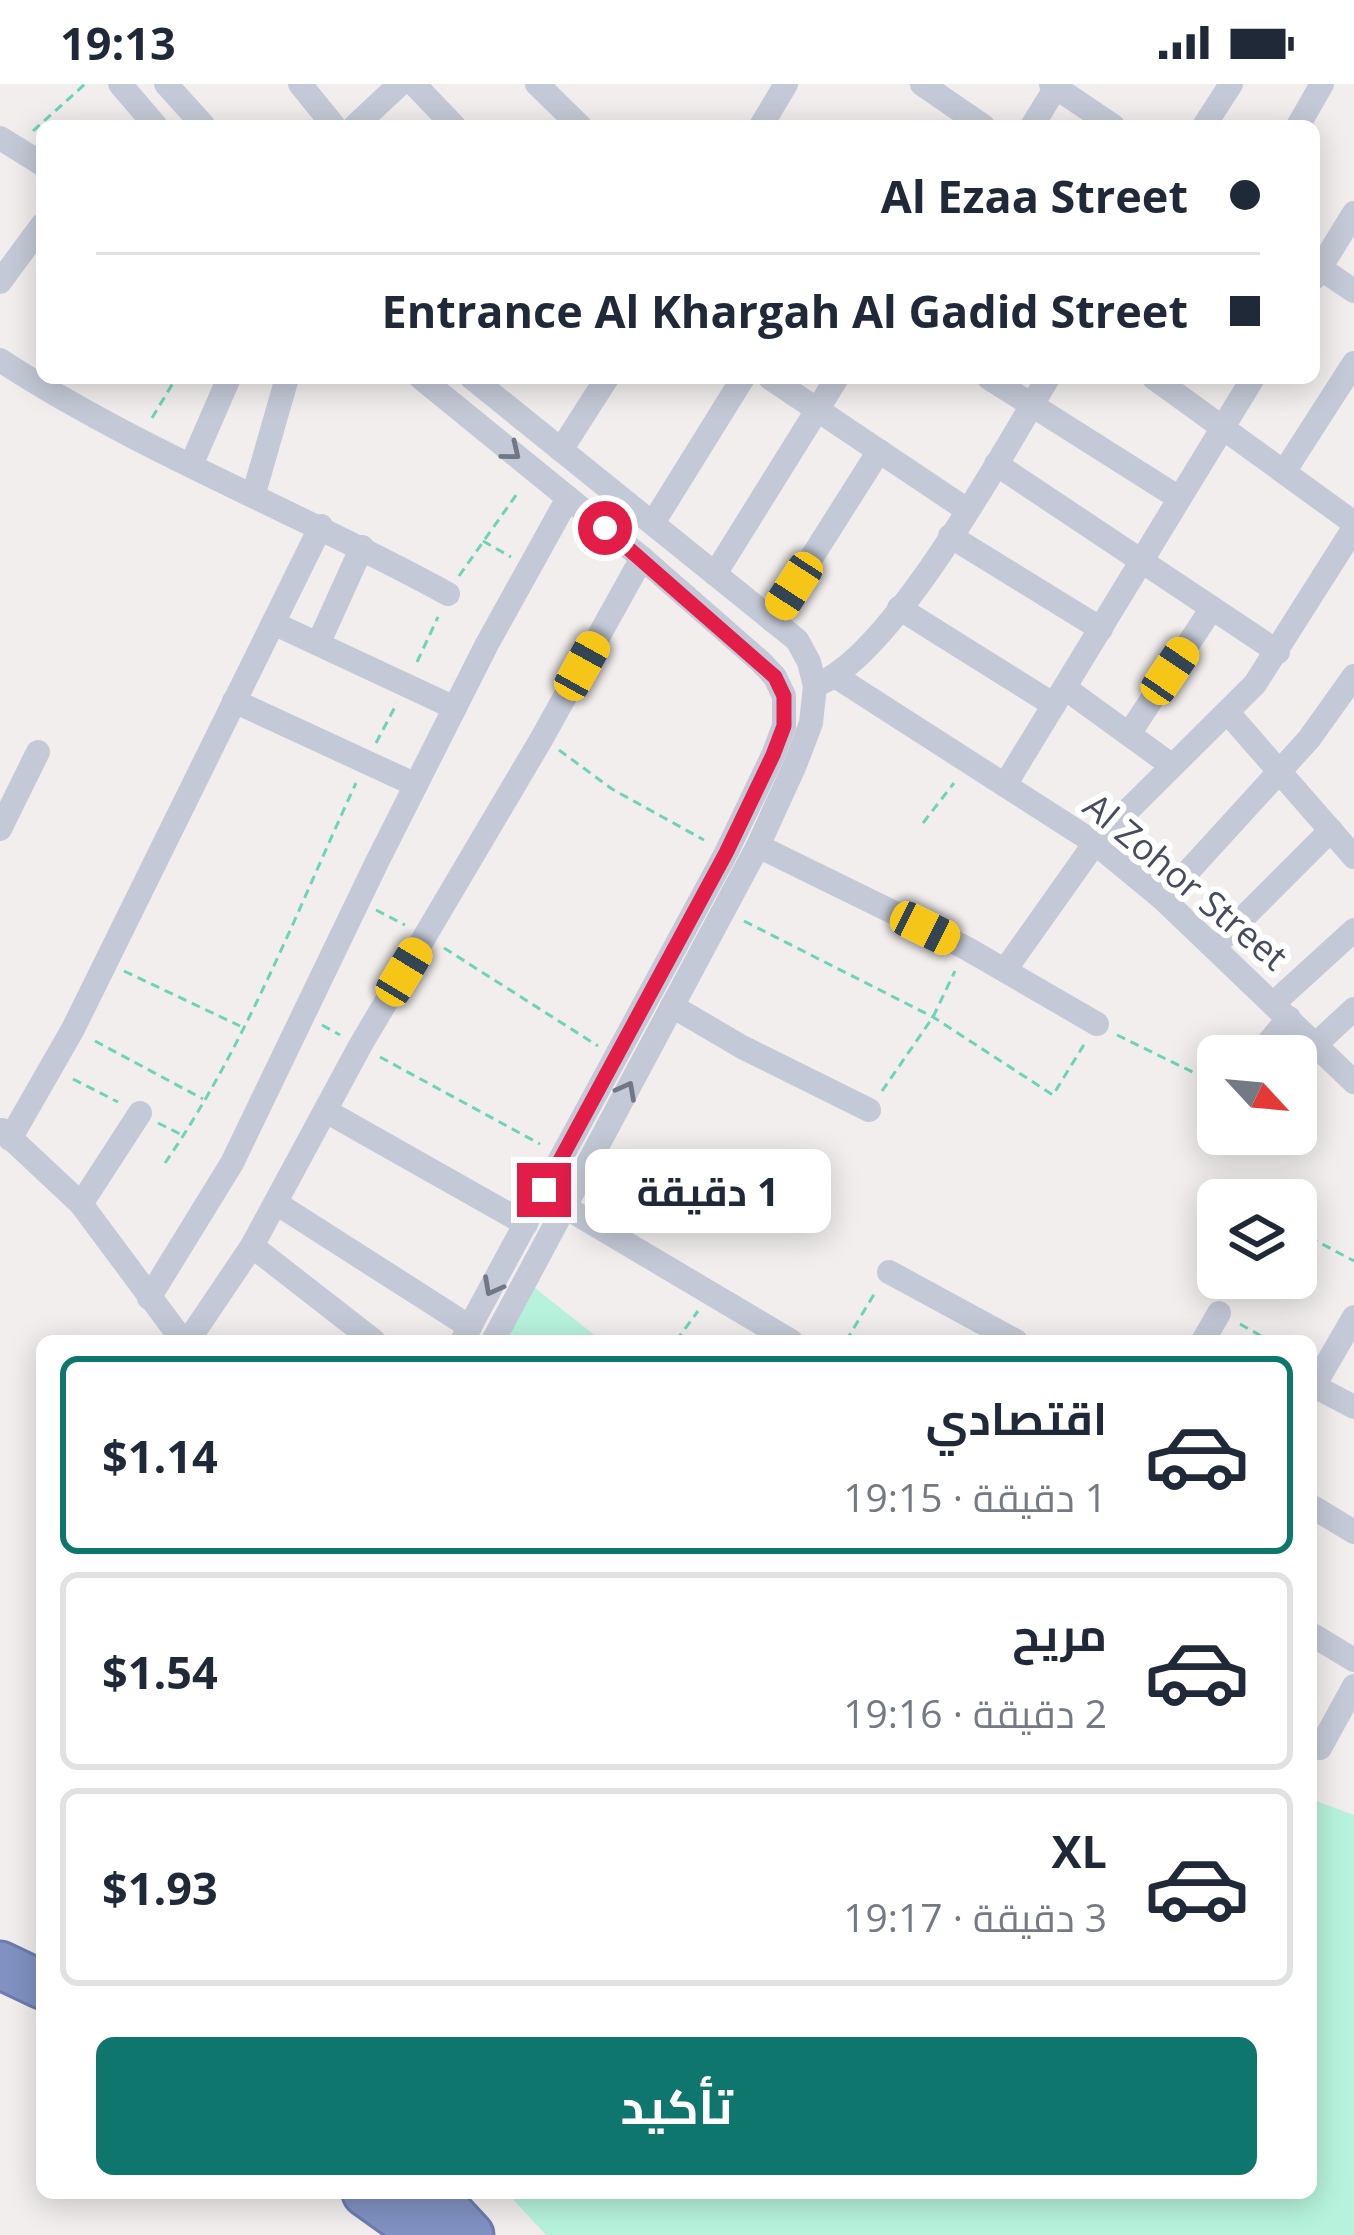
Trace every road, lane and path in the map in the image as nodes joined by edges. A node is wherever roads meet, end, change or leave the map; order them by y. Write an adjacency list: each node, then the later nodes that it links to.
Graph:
1 (86, 84): 13 (path)
2 (120, 84): 14 (street)
3 (166, 84): 15 (street)
4 (300, 84): 16 (street)
5 (400, 84): 17 (street)
6 (414, 84): 18 (street)
7 (537, 84): 19 (street)
8 (786, 84): 20 (street)
9 (922, 84): 21 (street)
10 (1231, 84): 24 (street)
11 (1322, 84): 25 (street)
12 (1055, 85): 22 (street); 23 (street)
13 (38, 120)
14 (143, 120)
15 (199, 120)
16 (329, 120)
17 (361, 120)
18 (448, 120)
19 (564, 120)
20 (765, 120)
21 (974, 120)
22 (1035, 120)
23 (1105, 120)
24 (1208, 120)
25 (1301, 120)
26 (36, 121): 27 (path)
27 (7, 143): 28 (street)
28 (36, 160)
29 (1354, 213): 31 (street)
30 (36, 233): 33 (street)
31 (1320, 264)
32 (1320, 272): 34 (street)
33 (0, 282)
34 (1354, 291)
35 (0, 360): 37 (street)
36 (1354, 363): 61 (street)
37 (36, 381)
38 (42, 384): 55 (street)
39 (172, 384): 55 (path)
40 (226, 384): 58 (street)
41 (285, 384): 62 (street)
42 (428, 384): 60 (street, one-way to 60)
43 (479, 384): 56 (street)
44 (603, 384): 56 (street)
45 (739, 384): 66 (street)
46 (779, 384): 53 (street)
47 (833, 384): 53 (street)
48 (998, 384): 52 (street)
49 (1044, 384): 52 (street)
50 (1162, 384): 54 (street)
51 (1249, 384): 54 (street)
52 (1032, 405): 59 (street); 64 (street)
53 (817, 409): 57 (street); 75 (street)
54 (1223, 428): 61 (street); 64 (street)
55 (139, 440): 58 (street)
56 (561, 450): 66 (street)
57 (879, 451): 65 (street); 79 (street)
58 (192, 464): 62 (street)
59 (996, 464): 65 (street); 73 (street)
60 (534, 470): 63 (street); 70 (path)
61 (1284, 472): 67 (street)
62 (254, 493): 68 (street)
63 (568, 498): 72 (street); 74 (street)
64 (1179, 498): 73 (street)
65 (967, 510): 69 (street)
66 (653, 523): 75 (street)
67 (1354, 525): 83 (street)
68 (321, 526): 71 (street); 80 (street)
69 (950, 536): 77 (street); 81 (street)
70 (481, 540): 74 (path); 76 (path)
71 (362, 547): 76 (street); 82 (street)
72 (642, 558): 87 (street); 93 (street)
73 (1142, 562): 78 (street); 81 (street)
74 (528, 567): 90 (street)
75 (716, 574): 79 (street)
76 (448, 594): 86 (path)
77 (898, 608): 85 (street); 88 (street)
78 (1212, 608): 83 (street); 92 (street)
79 (772, 620): 85 (street)
80 (273, 623): 82 (street); 89 (street)
81 (1101, 629): 88 (street)
82 (319, 642): 86 (street)
83 (1278, 652): 91 (street)
84 (1354, 676): 98 (street)
85 (825, 681): 87 (street); 96 (street, Al Zohor Street); 105 (street)
86 (407, 683): 90 (street); 95 (path)
87 (784, 696): 106 (street)
88 (1060, 697): 92 (street); 100 (street)
89 (234, 701): 95 (street); 115 (street)
90 (455, 708): 99 (street)
91 (1229, 714): 97 (street); 98 (street)
92 (1129, 734): 97 (street)
93 (542, 738): 106 (path); 112 (street)
94 (38, 752): 102 (street)
95 (365, 762): 99 (street); 123 (path)
96 (970, 763): 100 (street, Al Zohor Street); 101 (path)
97 (1171, 765): 104 (street)
98 (1280, 770): 103 (street); 108 (street)
99 (416, 785): 109 (street)
100 (1005, 785): 104 (street, Al Zohor Street)
101 (923, 823)
102 (0, 829)
103 (1331, 830): 107 (street); 113 (street)
104 (1095, 843): 108 (street, Al Zohor Street); 116 (street)
105 (758, 846): 110 (street); 114 (street)
106 (726, 853): 130 (street)
107 (1354, 857)
108 (1162, 899): 113 (street, Al Zohor Street)
109 (358, 902): 112 (path); 120 (street)
110 (724, 910): 117 (street); 121 (path)
111 (1354, 930): 119 (street)
112 (426, 936): 128 (street); 130 (path)
113 (1214, 947): 119 (street, Al Zohor Street)
114 (966, 948): 116 (street); 121 (path)
115 (106, 962): 123 (path); 124 (street)
116 (1005, 970): 122 (street)
117 (672, 1006): 135 (street); 144 (street, one-way to 117)
118 (1354, 1009): 127 (street)
119 (1281, 1011): 125 (street); 126 (street, Al Zohor Street)
120 (305, 1016): 128 (path); 151 (street)
121 (933, 1017): 122 (path); 135 (path)
122 (1097, 1024): 132 (path)
123 (242, 1027): 134 (path)
124 (73, 1029): 131 (street); 134 (path)
125 (1268, 1035)
126 (1305, 1035)
127 (1317, 1043)
128 (360, 1046): 136 (street); 140 (path)
129 (1317, 1047): 133 (street, Al Zohor Street)
130 (616, 1058): 140 (street)
131 (52, 1068): 137 (path); 138 (street)
132 (1197, 1074)
133 (1354, 1082)
134 (205, 1100): 139 (path)
135 (869, 1110)
136 (326, 1111): 142 (street); 145 (street)
137 (140, 1113): 139 (path); 143 (street)
138 (5, 1134): 143 (street)
139 (184, 1136): 141 (path)
140 (563, 1157): 145 (street)
141 (165, 1162)
142 (276, 1203): 147 (street); 154 (street)
143 (80, 1204): 151 (street)
144 (565, 1207): 150 (street); 158 (street)
145 (526, 1224): 154 (street, one-way to 154)
146 (1317, 1242): 148 (path)
147 (252, 1246): 156 (street); 157 (street)
148 (1354, 1262)
149 (889, 1272): 161 (path); 162 (street)
150 (710, 1294): 159 (path); 160 (street)
151 (149, 1298): 155 (street)
152 (1219, 1313): 163 (street); 164 (path)
153 (1354, 1316): 165 (street)
154 (466, 1334)
155 (180, 1335)
156 (189, 1335)
157 (366, 1335)
158 (496, 1335)
159 (680, 1335)
160 (781, 1335)
161 (850, 1335)
162 (1005, 1335)
163 (1206, 1335)
164 (1259, 1335)
165 (1317, 1379)
166 (1317, 1390): 167 (street)
167 (1354, 1407)
168 (1317, 1510): 169 (street)
169 (1354, 1532)
170 (1317, 1638): 171 (street)
171 (1354, 1660)
172 (1354, 1686): 173 (street)
173 (1320, 1748)
174 (0, 1965): 175 (highway)
175 (36, 1982)
176 (0, 1998): 177 (highway)
177 (36, 2015)
178 (403, 2205): 179 (highway)
179 (470, 2235)

